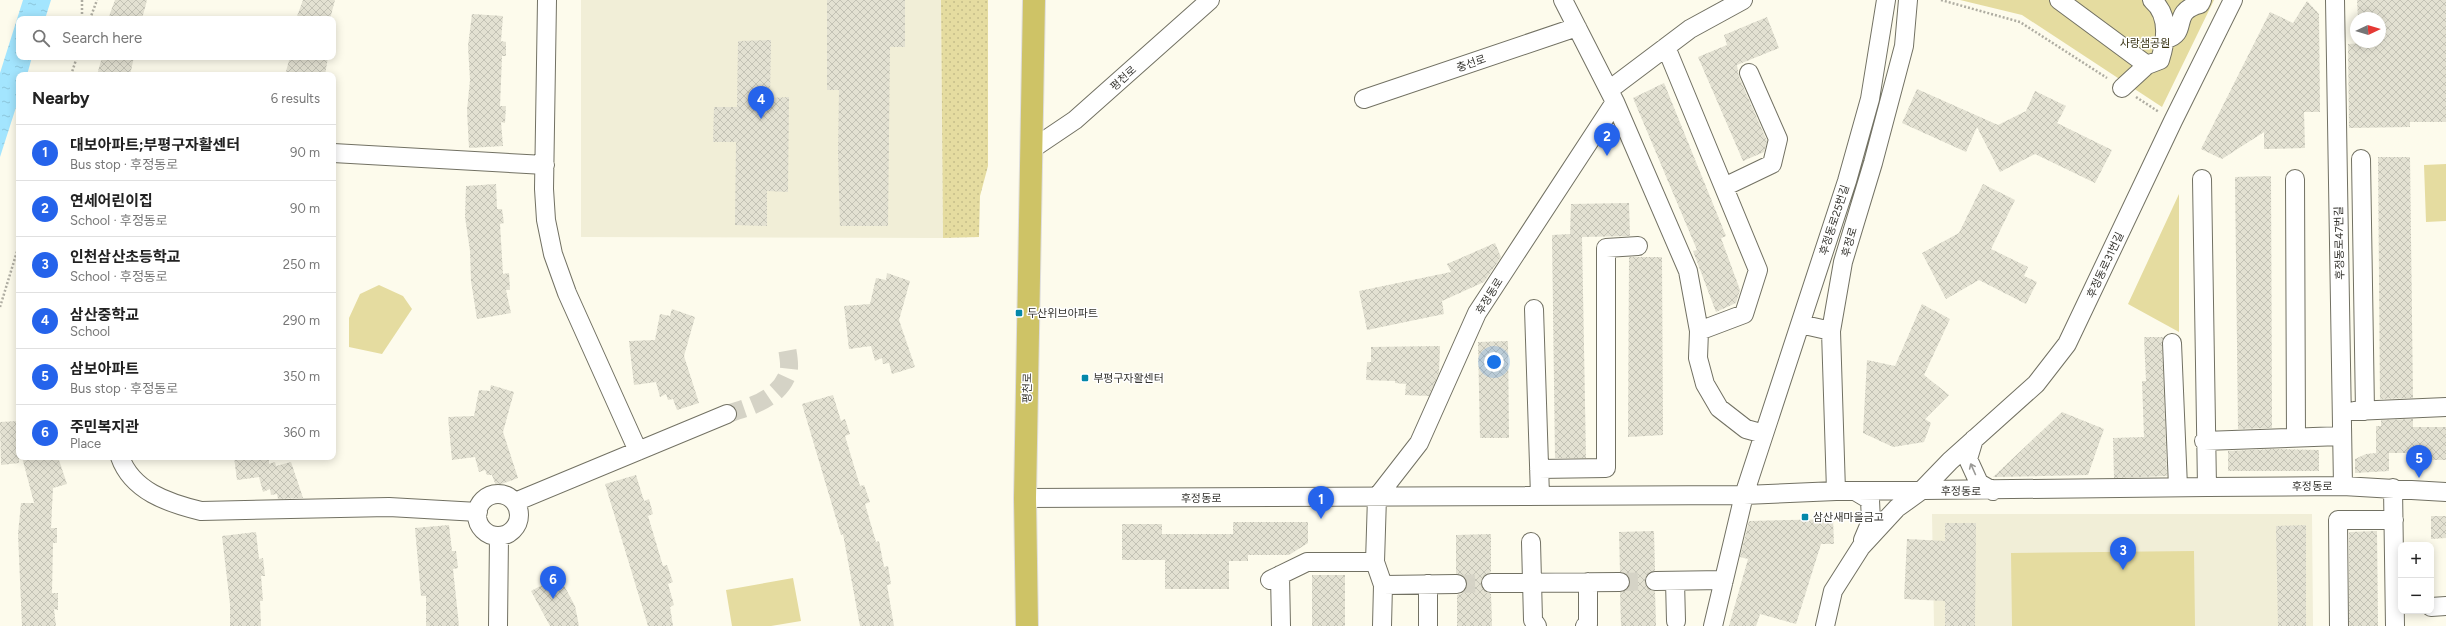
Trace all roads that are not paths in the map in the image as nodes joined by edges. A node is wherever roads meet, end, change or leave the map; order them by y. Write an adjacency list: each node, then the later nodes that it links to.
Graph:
1 (547, 0): 24 (street)
2 (1034, 0): 21 (main road, 평천로)
3 (1210, 0): 21 (street, 평천로)
4 (1563, 0): 13 (street)
5 (1743, 0): 15 (street)
6 (1886, 0): 30 (street, 후정동로25번길)
7 (1908, 0): 31 (street, 후정로)
8 (2152, 0): 14 (street)
9 (2202, 0): 14 (street)
10 (2233, 0): 41 (street, 후정동로31번길)
11 (2335, 0): 36 (street, 후정동로47번길)
12 (2065, 2): 16 (street)
13 (1577, 27): 19 (street); 20 (street, 충선로)
14 (2166, 39): 16 (street)
15 (1666, 47): 19 (street); 27 (street)
16 (2146, 65): 18 (street)
17 (1749, 73): 27 (street)
18 (2122, 88)
19 (1612, 96): 32 (street); 57 (street, 후정동로)
20 (1364, 99)
21 (1032, 149): 58 (main road, 평천로)
22 (336, 153): 24 (street)
23 (2361, 159): 35 (street)
24 (545, 165): 43 (street)
25 (2202, 179): 42 (street)
26 (2295, 179): 40 (street)
27 (1724, 187): 32 (street)
28 (1638, 246): 45 (street)
29 (1534, 309): 45 (street)
30 (1800, 324): 31 (street); 38 (street, 후정동로25번길)
31 (1831, 330): 51 (street, 후정로)
32 (1699, 331): 38 (street)
33 (2172, 343): 47 (street)
34 (2446, 408): 35 (street)
35 (2366, 411): 36 (street)
36 (2341, 412): 39 (street, 후정동로47번길)
37 (727, 414): 43 (street)
38 (1764, 434): 55 (street, 후정동로25번길)
39 (2342, 436): 40 (street); 46 (street, 후정동로47번길)
40 (2296, 438): 42 (street)
41 (1974, 439): 50 (street, 후정동로31번길); 53 (street, one-way to 41)
42 (2204, 441): 48 (street)
43 (638, 452): 59 (street)
44 (121, 460): 60 (street)
45 (1539, 469): 56 (street)
46 (2343, 486): 48 (street, 후정동로); 49 (street, 후정동로)
47 (2178, 487): 48 (street, 후정동로); 53 (street, 후정동로)
48 (2207, 487)
49 (2393, 488): 54 (street, 후정동로); 61 (street)
50 (1922, 490): 52 (street, 후정동로); 53 (street, 후정동로); 64 (street, 후정동로31번길)
51 (1836, 491): 52 (street, 후정동로); 55 (street, 후정동로)
52 (1855, 491): 64 (street)
53 (1993, 491)
54 (2446, 492)
55 (1744, 495): 56 (street, 후정동로); 66 (street)
56 (1540, 496): 57 (street, 후정동로)
57 (1377, 497): 58 (street, 후정동로); 65 (street)
58 (1025, 498): 81 (main road, 평천로)
59 (515, 502): 60 (street); 62 (street)
60 (478, 512): 62 (street)
61 (2394, 520): 78 (street); 89 (street)
62 (499, 536): 80 (street)
63 (1531, 542): 72 (street)
64 (1861, 547): 88 (street)
65 (1375, 562): 75 (street); 82 (street)
66 (1724, 580): 68 (street); 87 (street)
67 (1655, 581): 68 (street)
68 (1675, 581): 79 (street)
69 (1588, 582): 70 (street); 72 (street); 86 (street)
70 (1620, 582)
71 (1491, 583): 72 (street)
72 (1532, 583): 85 (street)
73 (1428, 584): 74 (street); 75 (street); 84 (street)
74 (1456, 584)
75 (1383, 585): 83 (street)
76 (2446, 606): 77 (street)
77 (2434, 607)
78 (2398, 608): 90 (street)
79 (1676, 621)
80 (498, 626)
81 (1026, 626)
82 (1281, 626)
83 (1382, 626)
84 (1428, 626)
85 (1536, 626)
86 (1586, 626)
87 (1714, 626)
88 (1825, 626)
89 (2339, 626)
90 (2396, 626)

